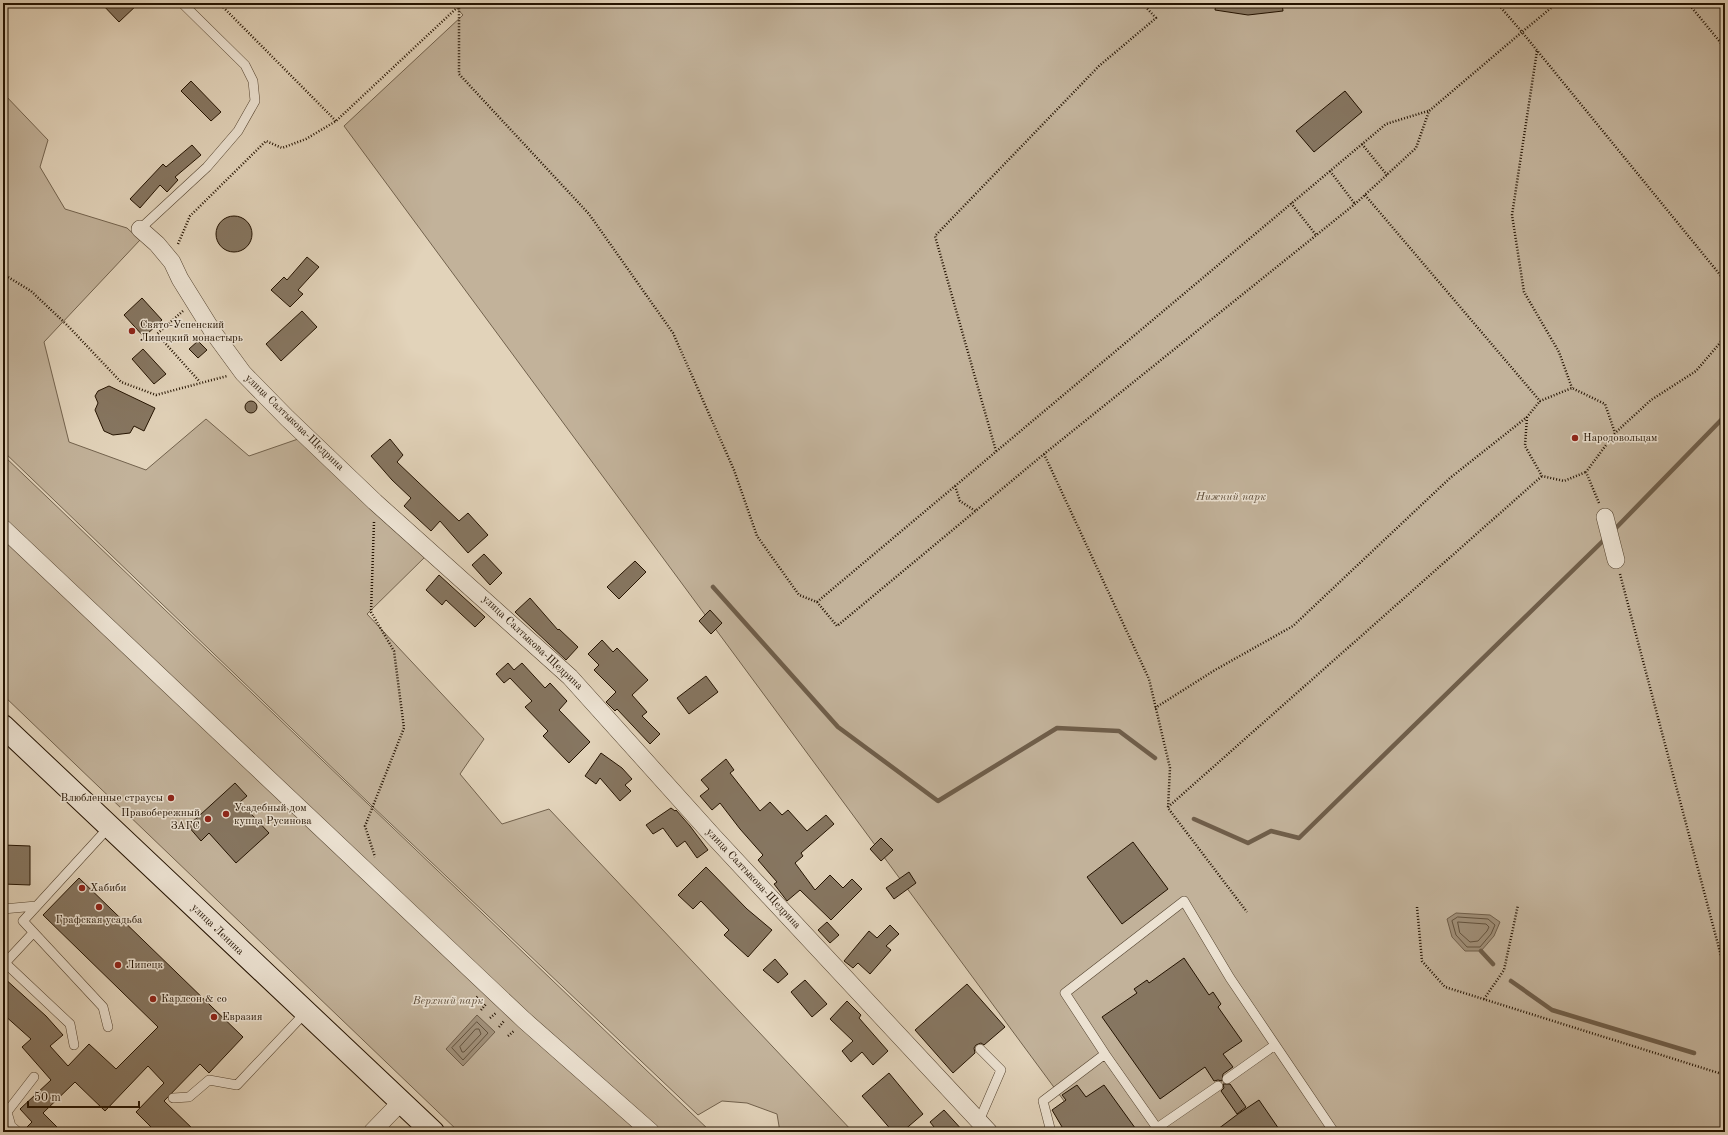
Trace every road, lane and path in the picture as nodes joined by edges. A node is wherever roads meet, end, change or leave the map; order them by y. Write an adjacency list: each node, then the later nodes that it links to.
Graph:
1 (182, 3): 19 (lane)
2 (219, 3): 12 (path)
3 (1142, 3): 32 (path)
4 (1497, 3): 8 (path)
5 (1557, 3): 8 (path)
6 (1688, 3): 9 (path)
7 (459, 4): 12 (path); 42 (path)
8 (1522, 32): 10 (path); 11 (path)
9 (1725, 48)
10 (1537, 51): 23 (path); 28 (path)
11 (1429, 111): 13 (path); 15 (path)
12 (336, 121): 21 (path)
13 (1362, 144): 14 (path); 15 (path)
14 (1330, 171): 17 (path); 18 (path)
15 (1387, 175): 16 (path)
16 (1365, 195): 18 (path); 29 (path)
17 (1291, 203): 20 (path); 32 (path)
18 (1355, 204): 20 (path)
19 (140, 229): 21 (street, улица Салтыкова-Щедрина)
20 (1316, 235): 33 (path)
21 (172, 262): 26 (street, улица Салтыкова-Щедрина)
22 (3, 274): 27 (path)
23 (1725, 284)
24 (185, 308): 27 (path)
25 (1725, 337): 31 (path)
26 (243, 373): 27 (path); 37 (street, улица Салтыкова-Щедрина)
27 (200, 382)
28 (1572, 388): 29 (path); 31 (path)
29 (1540, 401): 30 (path)
30 (1527, 417): 35 (path); 43 (path)
31 (1615, 433): 34 (path)
32 (996, 451): 36 (path)
33 (1044, 454): 38 (path); 43 (path)
34 (1586, 472): 35 (path); 39 (path)
35 (1542, 476): 45 (path)
36 (954, 486): 38 (path); 42 (path)
37 (375, 502): 47 (path); 69 (street, улица Салтыкова-Щедрина)
38 (977, 512): 42 (path)
39 (1605, 516): 41 (street)
40 (3, 528): 73 (street)
41 (1616, 560): 55 (path)
42 (817, 602)
43 (1155, 708): 45 (path)
44 (3, 726): 46 (street, улица Ленина)
45 (1168, 808): 52 (path)
46 (110, 826): 49 (lane); 57 (street, улица Ленина)
47 (376, 860)
48 (1518, 905): 56 (path)
49 (36, 906): 51 (lane); 53 (lane)
50 (1417, 908): 56 (path)
51 (3, 909)
52 (1247, 912)
53 (33, 933): 54 (lane); 58 (lane)
54 (4, 962): 59 (lane)
55 (1725, 971)
56 (1484, 999): 63 (path)
57 (305, 1012): 67 (lane); 68 (street, улица Ленина)
58 (108, 1027)
59 (74, 1045)
60 (1276, 1046): 62 (lane); 65 (lane); 75 (lane)
61 (980, 1048): 69 (lane)
62 (1105, 1054): 66 (lane); 74 (lane)
63 (1725, 1075)
64 (34, 1077): 70 (lane)
65 (1227, 1080)
66 (1218, 1086)
67 (173, 1098)
68 (401, 1102): 71 (street); 72 (street, улица Ленина)
69 (984, 1127)
70 (18, 1132)
71 (372, 1132)
72 (433, 1132)
73 (651, 1132)
74 (1051, 1132)
75 (1334, 1132)

